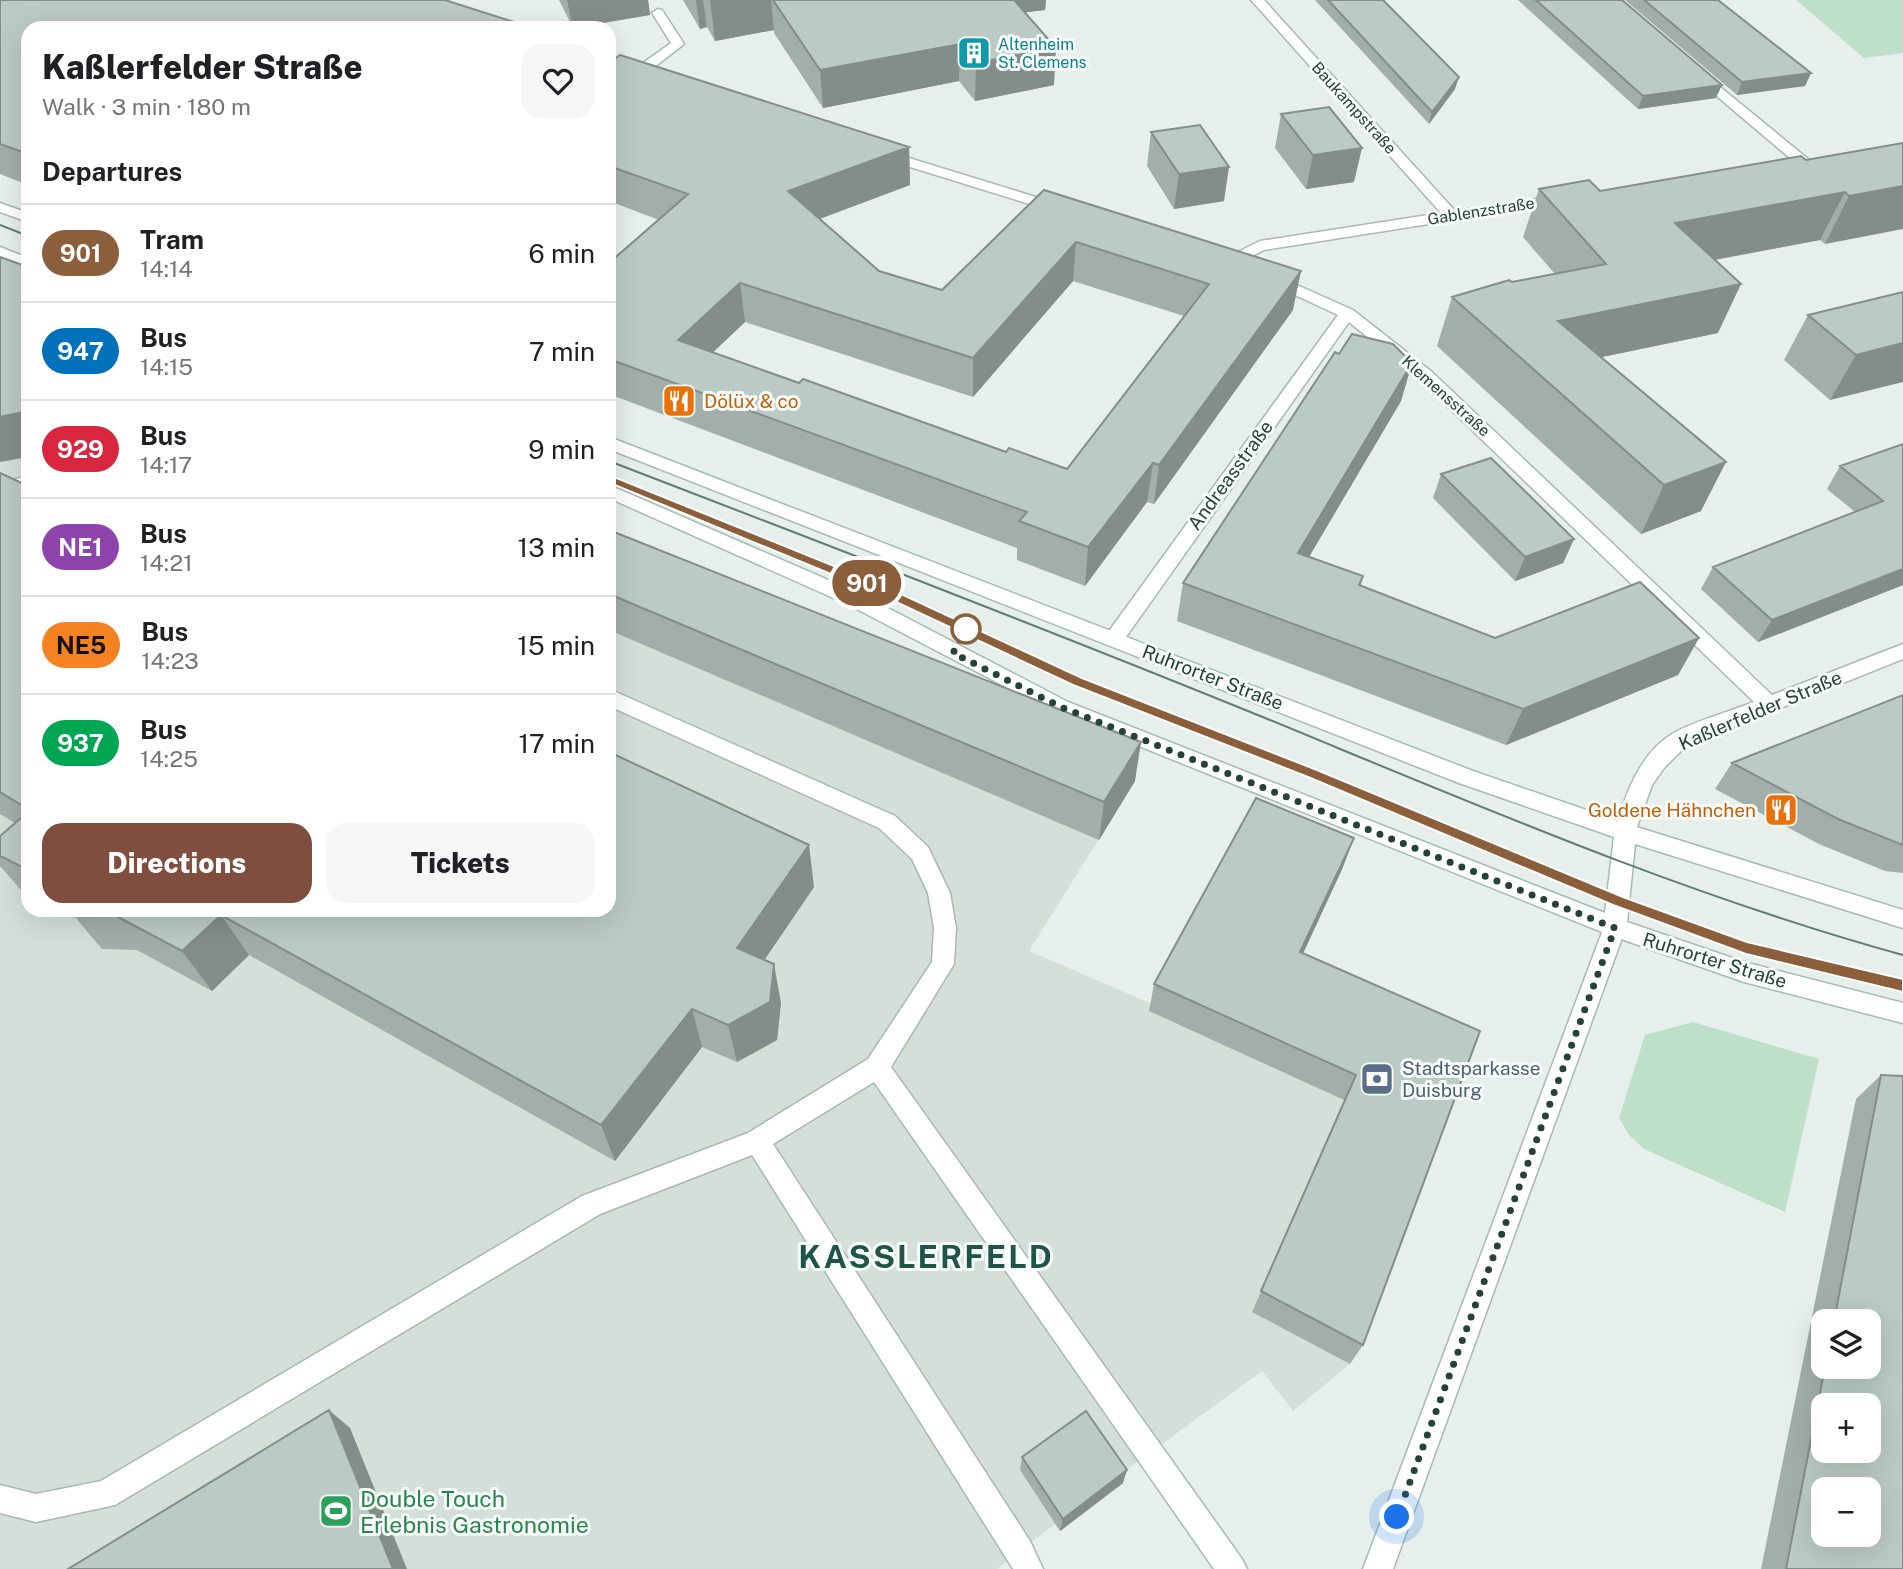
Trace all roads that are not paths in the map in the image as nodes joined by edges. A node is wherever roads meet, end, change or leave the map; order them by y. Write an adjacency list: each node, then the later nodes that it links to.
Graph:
1 (1257, 0): 11 (street, Baukampstraße)
2 (658, 13): 4 (street)
3 (1687, 63): 6 (street)
4 (632, 78)
5 (872, 151): 9 (street)
6 (1776, 166)
7 (1573, 197): 11 (street, Gablenzstraße)
8 (0, 207): 10 (street)
9 (1070, 213)
10 (21, 215)
11 (1451, 216): 14 (street, Gablenzstraße)
12 (0, 252): 13 (street)
13 (21, 260)
14 (1222, 260): 15 (street, Klemensstraße)
15 (1347, 313): 20 (street, Andreasstraße); 23 (street, Klemensstraße)
16 (616, 446): 20 (street, Ruhrorter Straße)
17 (21, 484): 18 (street)
18 (0, 489)
19 (616, 494): 26 (street, Ruhrorter Straße)
20 (1114, 639): 24 (street, Ruhrorter Straße)
21 (1903, 652): 23 (street, Kaßlerfelder Straße)
22 (616, 700): 28 (street)
23 (1768, 703): 24 (street, Kaßlerfelder Straße)
24 (1625, 832): 25 (street, Ruhrorter Straße); 26 (street, Kaßlerfelder Straße)
25 (1903, 919)
26 (1615, 928): 27 (street, Ruhrorter Straße); 33 (street, Kaßlerfelder Straße)
27 (1903, 1013)
28 (877, 1068): 29 (street); 32 (street)
29 (757, 1141): 30 (street); 31 (street)
30 (0, 1499)
31 (1028, 1569)
32 (1232, 1569)
33 (1378, 1569)

